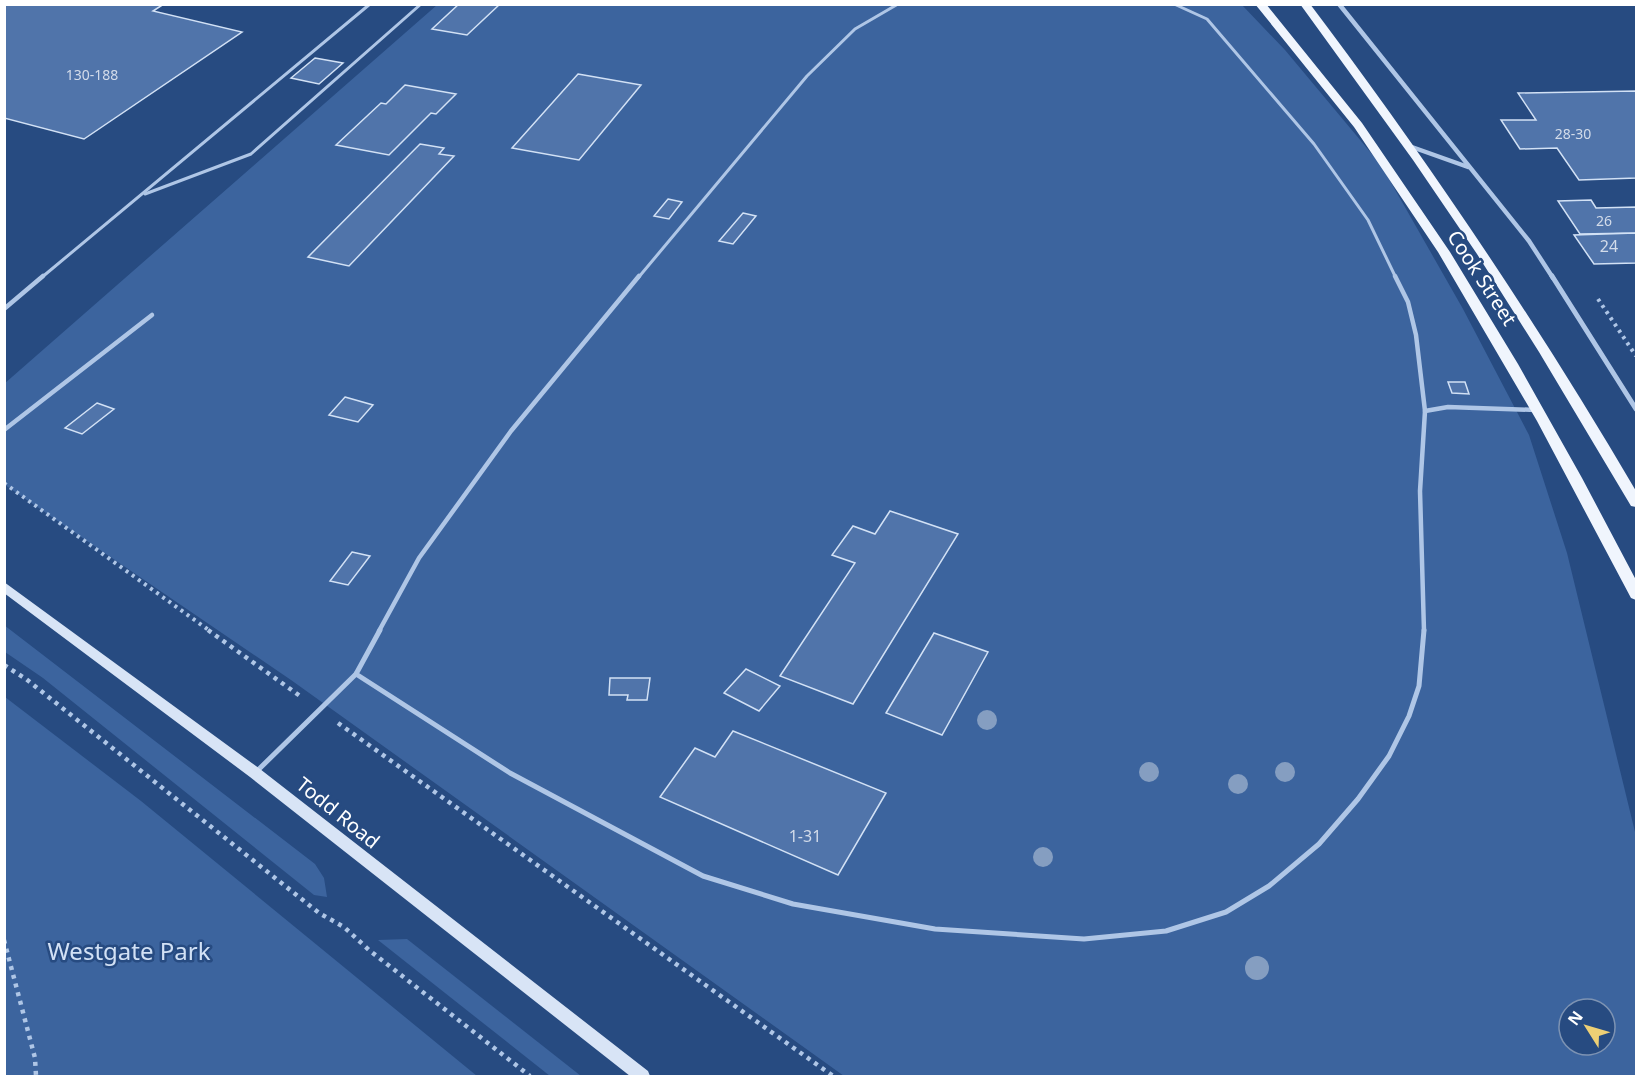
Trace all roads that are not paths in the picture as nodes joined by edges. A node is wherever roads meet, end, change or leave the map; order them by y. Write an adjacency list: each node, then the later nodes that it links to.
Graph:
1 (370, 4): 10 (lane)
2 (421, 4): 10 (lane)
3 (898, 4): 20 (lane)
4 (1174, 4): 15 (lane)
5 (1260, 4): 14 (main road, Cook Street)
6 (1305, 4): 8 (main road, Cook Street)
7 (1339, 4): 9 (street)
8 (1409, 146): 9 (street); 17 (main road, Cook Street)
9 (1468, 167): 13 (street)
10 (140, 196): 11 (lane)
11 (4, 309)
12 (152, 315): 16 (lane)
13 (1636, 409)
14 (1539, 410): 15 (lane); 19 (main road, Cook Street)
15 (1425, 411): 20 (lane)
16 (4, 430)
17 (1636, 502)
18 (4, 586): 21 (main road, Todd Road)
19 (1636, 594)
20 (356, 674): 21 (lane)
21 (255, 773): 22 (main road, Todd Road)
22 (642, 1077)

